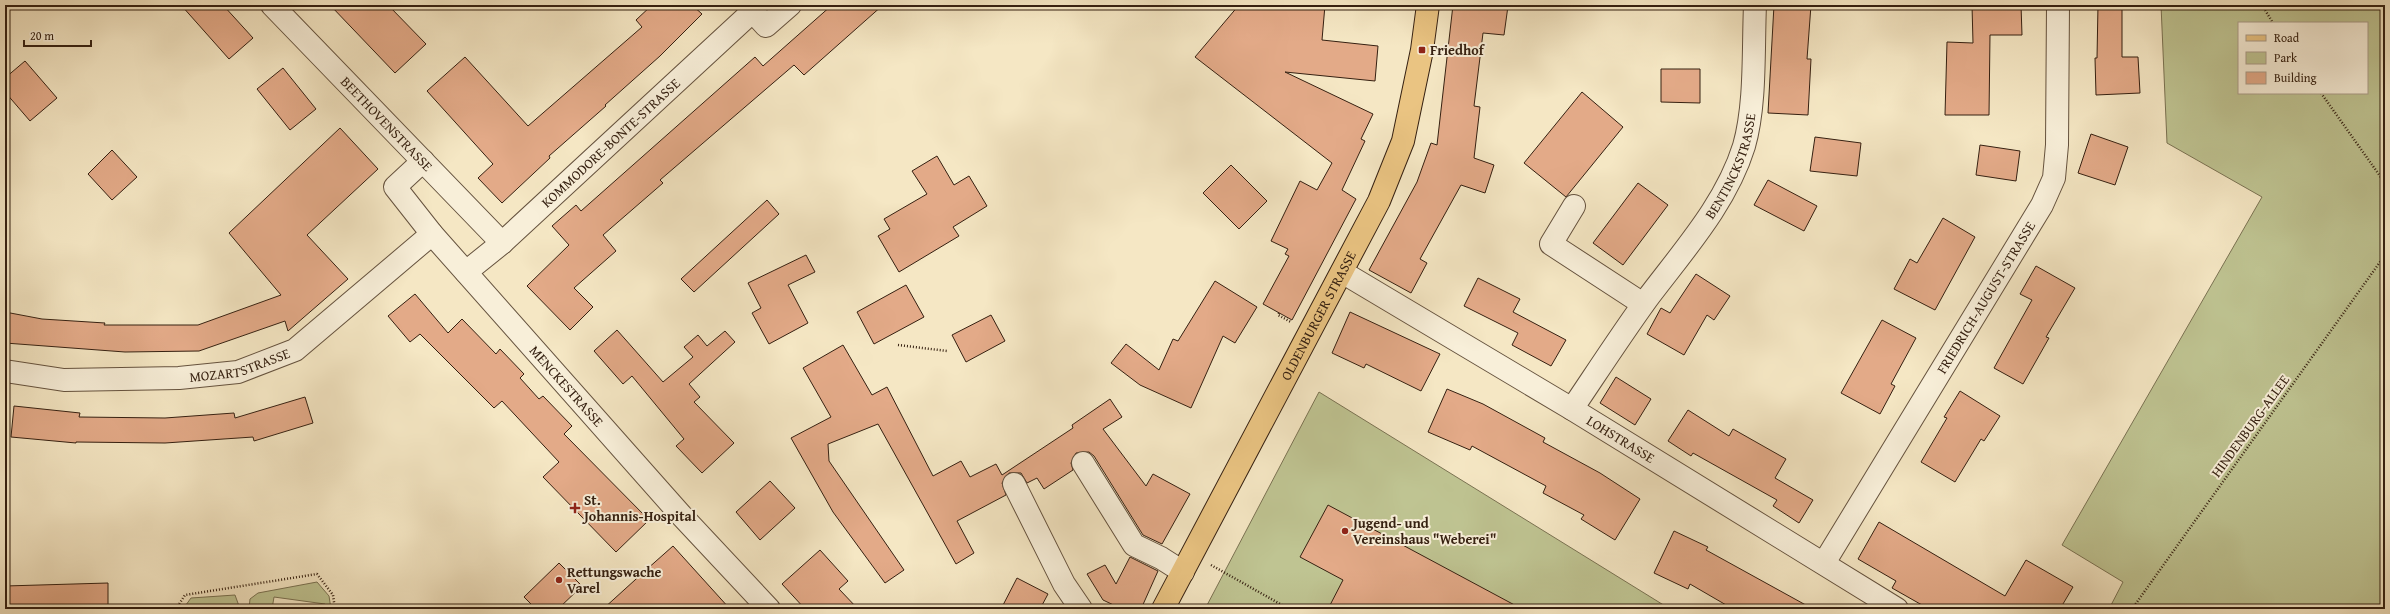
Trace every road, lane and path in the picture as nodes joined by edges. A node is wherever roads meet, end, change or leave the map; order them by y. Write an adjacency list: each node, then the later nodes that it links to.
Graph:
1 (272, 5): 10 (street, BEETHOVENSTRASSE)
2 (790, 5): 7 (street, KOMMODORE-BONTE-STRASSE)
3 (1428, 5): 17 (main road, OLDENBURGER STRASSE)
4 (1755, 5): 18 (street, BENTINCKSTRASSE)
5 (2058, 5): 25 (street, FRIEDRICH-AUGUST-STRASSE)
6 (2262, 5): 8 (path)
7 (750, 8): 14 (street, KOMMODORE-BONTE-STRASSE)
8 (2272, 22)
9 (2322, 94): 11 (path)
10 (423, 161): 13 (street, MENCKESTRASSE); 14 (street, BEETHOVENSTRASSE)
11 (2385, 183)
12 (1574, 206): 18 (street)
13 (432, 234): 16 (street, MENCKESTRASSE); 21 (street, MOZARTSTRASSE)
14 (502, 242): 16 (street, KOMMODORE-BONTE-STRASSE)
15 (2385, 256): 35 (path, HINDENBURG-ALLEE)
16 (466, 272): 30 (street, MENCKESTRASSE)
17 (1342, 272): 22 (street, LOHSTRASSE); 27 (main road, OLDENBURGER STRASSE)
18 (1644, 304): 22 (street, BENTINCKSTRASSE)
19 (898, 345): 20 (path)
20 (947, 351)
21 (5, 371)
22 (1572, 409): 25 (street, LOHSTRASSE)
23 (1083, 463): 27 (street)
24 (1014, 484): 31 (street)
25 (1824, 563): 34 (street, LOHSTRASSE)
26 (1211, 565): 33 (path)
27 (1183, 572): 32 (main road, OLDENBURGER STRASSE)
28 (176, 609): 29 (path)
29 (335, 609)
30 (769, 609)
31 (1081, 609)
32 (1163, 609)
33 (1289, 609)
34 (1897, 609)
35 (2132, 609)

